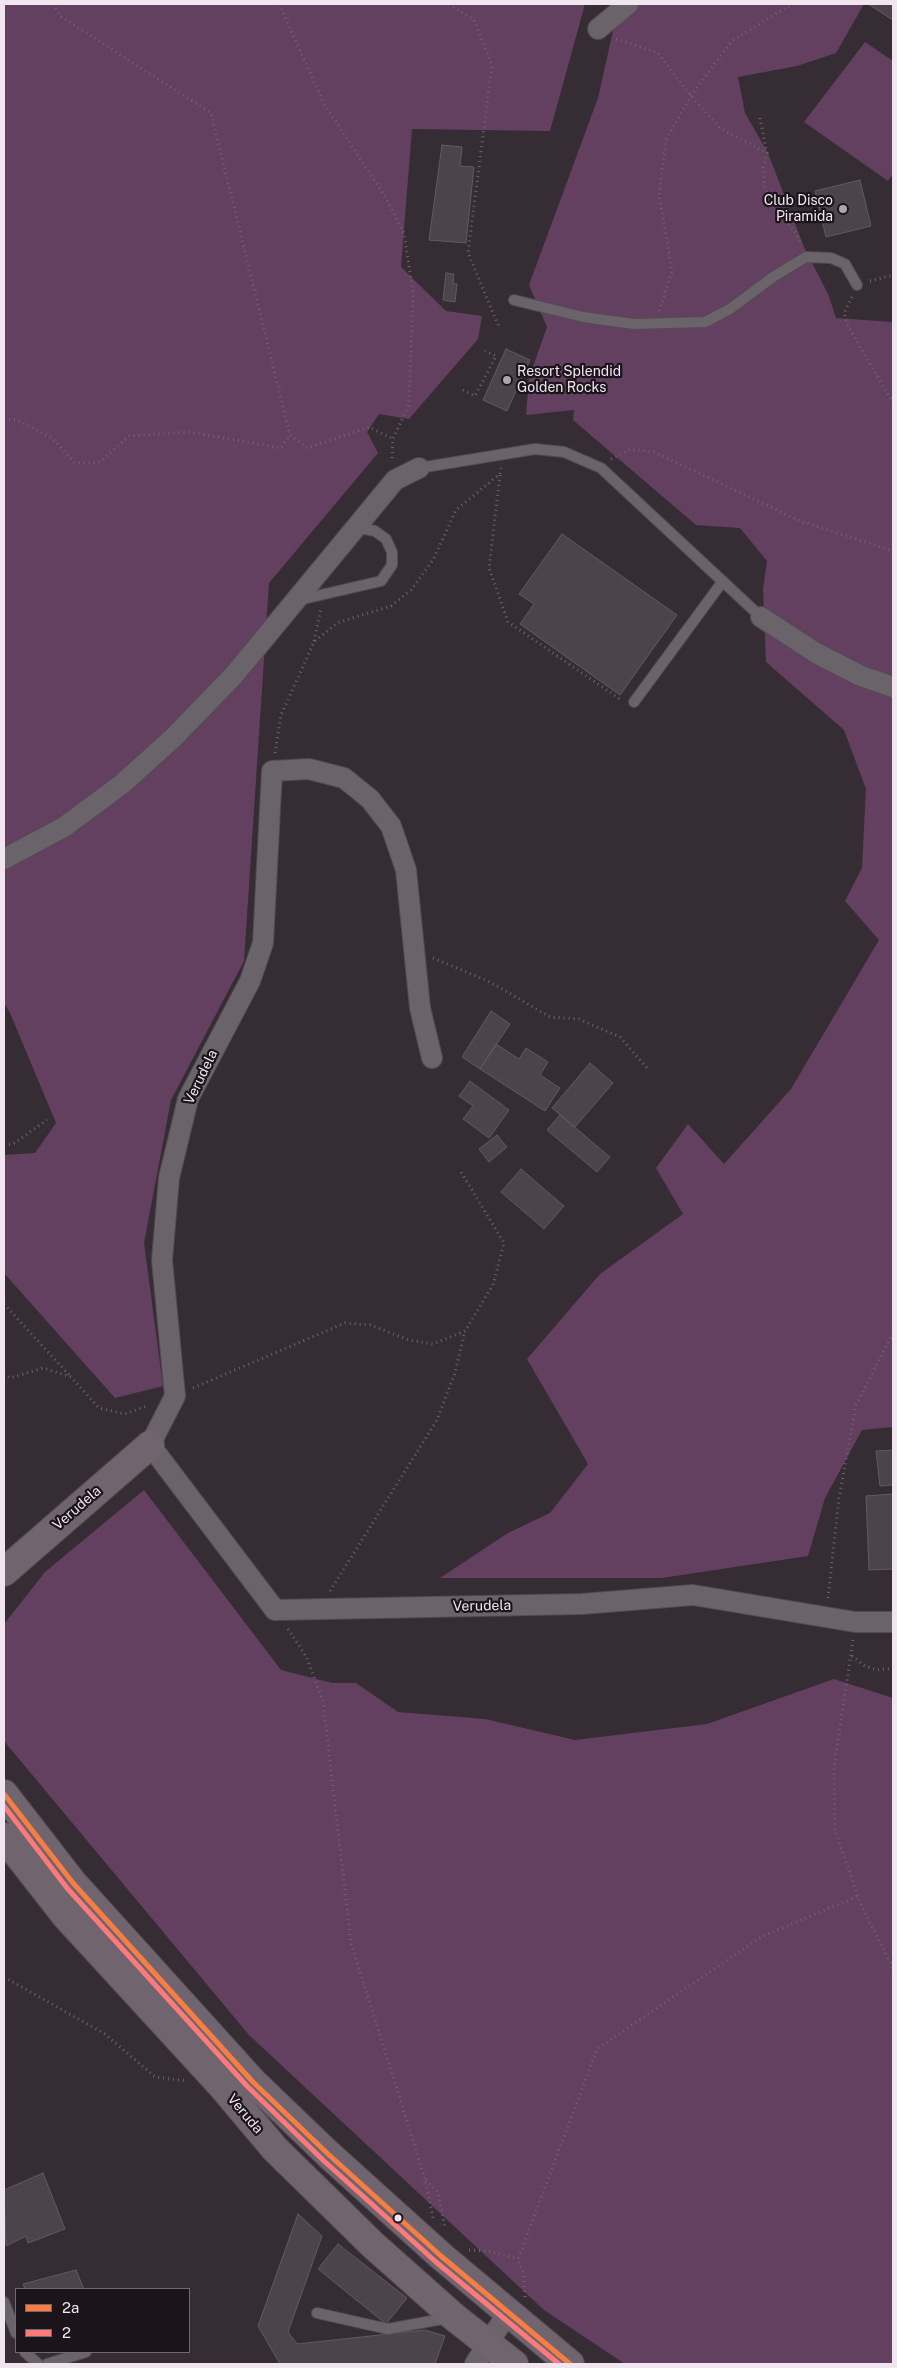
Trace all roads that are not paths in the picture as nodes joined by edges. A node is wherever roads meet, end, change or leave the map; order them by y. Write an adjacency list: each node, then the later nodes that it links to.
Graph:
1 (628, 4): 2 (street)
2 (606, 34)
3 (857, 285): 4 (lane)
4 (514, 300)
5 (419, 468): 6 (street); 7 (lane)
6 (355, 527): 8 (street); 8 (lane)
7 (723, 582): 9 (lane); 11 (lane)
8 (296, 600): 12 (street)
9 (761, 617): 10 (street)
10 (893, 687)
11 (634, 702)
12 (4, 859)
13 (432, 1058): 14 (street, Verudela)
14 (150, 1445): 15 (main road, Verudela); 16 (street, Verudela)
15 (4, 1572)
16 (893, 1622)
17 (4, 1794): 22 (main road, Veruda)
18 (4, 1837): 21 (main road, Veruda)
19 (4, 2302): 23 (lane)
20 (317, 2313): 21 (lane)
21 (454, 2317): 26 (main road, Veruda)
22 (512, 2318): 26 (street); 30 (main road, Veruda)
23 (15, 2330)
24 (26, 2353): 27 (lane)
25 (83, 2353): 28 (lane)
26 (481, 2354): 29 (main road, Veruda)
27 (38, 2364)
28 (47, 2364)
29 (514, 2364)
30 (570, 2364)

